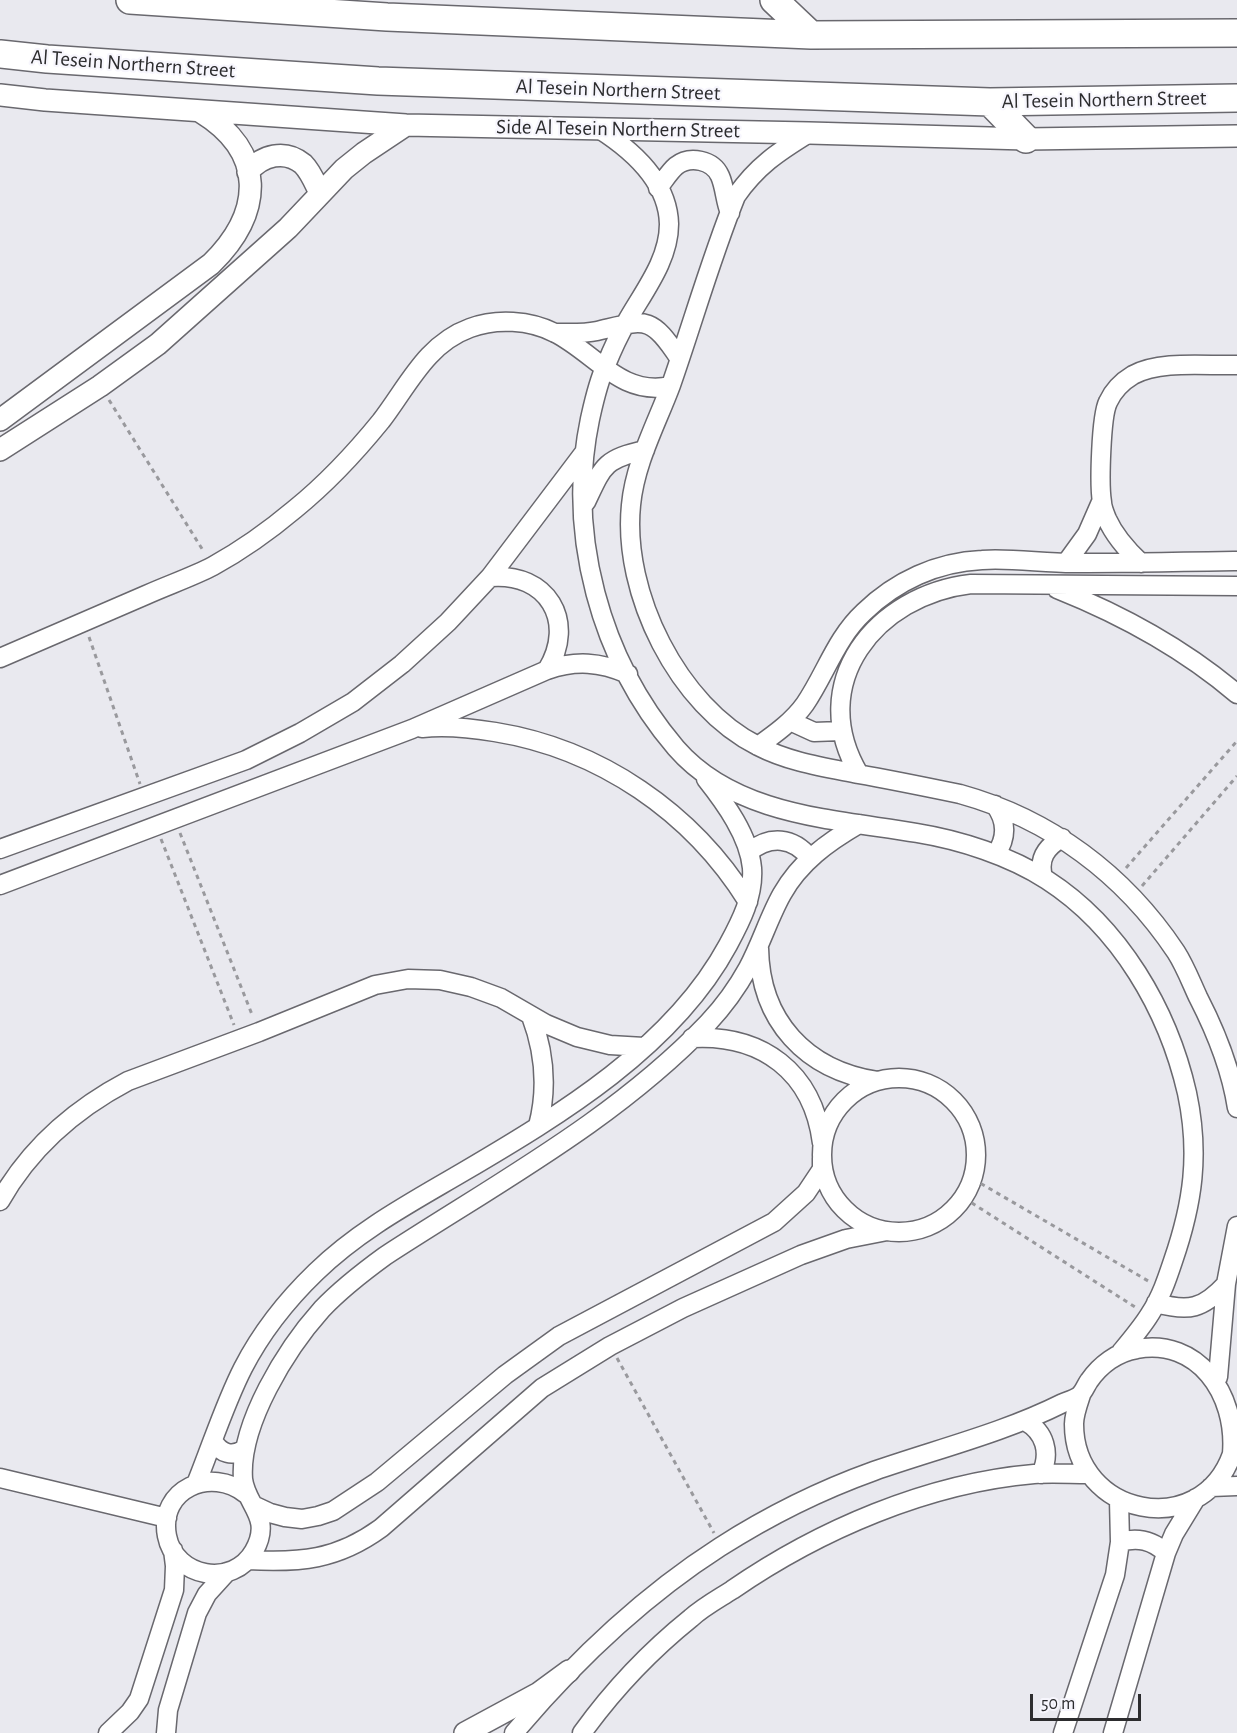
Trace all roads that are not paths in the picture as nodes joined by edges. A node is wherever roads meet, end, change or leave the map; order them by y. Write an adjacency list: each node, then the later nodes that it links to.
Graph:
1 (130, 0): 3 (main road)
2 (774, 0): 6 (main road)
3 (223, 3): 4 (main road)
4 (387, 9): 6 (main road)
5 (1237, 33): 6 (main road)
6 (811, 34)
7 (0, 54): 10 (main road, Al Tesein Northern Street)
8 (0, 95): 11 (street, Side Al Tesein Northern Street)
9 (1237, 98): 10 (main road, Al Tesein Northern Street)
10 (990, 102): 16 (main road)
11 (200, 111): 12 (street, Side Al Tesein Northern Street); 17 (street)
12 (406, 125): 13 (street, Side Al Tesein Northern Street); 19 (street)
13 (600, 129): 14 (street, Side Al Tesein Northern Street); 18 (street)
14 (808, 133): 16 (street, Side Al Tesein Northern Street); 20 (street)
15 (1237, 136): 16 (street, Side Al Tesein Northern Street)
16 (1026, 139)
17 (248, 172): 19 (street); 27 (street)
18 (658, 188): 20 (street); 21 (street)
19 (320, 193): 28 (street)
20 (730, 213): 23 (street)
21 (626, 323): 22 (street); 23 (street); 25 (street)
22 (555, 333): 25 (street); 40 (street)
23 (679, 358): 26 (street)
24 (1237, 365): 32 (street)
25 (604, 368): 26 (street); 31 (street)
26 (670, 386): 30 (street)
27 (3, 418): 28 (street)
28 (20, 439): 29 (street)
29 (0, 450)
30 (645, 450): 33 (street); 47 (street)
31 (583, 454): 33 (street); 37 (street)
32 (1101, 502): 35 (street); 36 (street)
33 (583, 508): 42 (street)
34 (1237, 561): 36 (street)
35 (1066, 563): 36 (street); 44 (street)
36 (1141, 563)
37 (489, 577): 41 (street); 53 (street)
38 (1047, 585): 39 (street); 43 (street); 46 (street)
39 (1237, 585)
40 (0, 658)
41 (547, 670): 42 (street); 45 (street)
42 (628, 674): 48 (street)
43 (1237, 694)
44 (789, 721): 46 (street); 47 (street)
45 (412, 729): 58 (street); 59 (street)
46 (841, 730): 49 (street)
47 (758, 746): 49 (street)
48 (698, 769): 51 (street); 54 (street)
49 (859, 774): 50 (street)
50 (995, 805): 52 (street); 55 (street)
51 (859, 824): 55 (street); 56 (street)
52 (1062, 838): 57 (street); 65 (street)
53 (0, 849)
54 (749, 852): 56 (street); 59 (street)
55 (996, 854): 57 (street)
56 (810, 858): 60 (street)
57 (1044, 878): 72 (street)
58 (0, 885)
59 (748, 902): 63 (street)
60 (759, 944): 62 (street); 64 (street)
61 (531, 1016): 63 (street); 66 (street); 68 (street)
62 (692, 1038): 67 (street); 79 (street)
63 (644, 1047): 66 (street)
64 (878, 1081): 67 (street); 70 (street)
65 (1237, 1108)
66 (538, 1126): 78 (street)
67 (822, 1153): 70 (street); 87 (street)
68 (0, 1201)
69 (1237, 1226): 71 (street)
70 (887, 1231): 93 (street)
71 (1226, 1284): 72 (street); 74 (street)
72 (1156, 1303): 73 (street)
73 (1121, 1352): 74 (street); 75 (street)
74 (1218, 1377): 76 (street)
75 (1081, 1395): 77 (street); 81 (street)
76 (1232, 1398): 84 (street)
77 (1025, 1421): 80 (street); 95 (street)
78 (213, 1441): 79 (street); 83 (street)
79 (245, 1449): 87 (street)
80 (1041, 1474): 81 (street); 100 (street)
81 (1088, 1474): 88 (street)
82 (0, 1478): 89 (street)
83 (196, 1484): 87 (street); 89 (street)
84 (1211, 1486): 85 (street); 86 (street)
85 (1237, 1486)
86 (1196, 1498): 88 (street); 92 (street)
87 (250, 1500): 93 (street)
88 (1119, 1500): 90 (street)
89 (167, 1518): 91 (street)
90 (1120, 1542): 92 (street); 101 (street)
91 (172, 1550): 94 (street); 96 (street)
92 (1166, 1553): 102 (street)
93 (247, 1560): 94 (street)
94 (226, 1572): 97 (street)
95 (569, 1671): 98 (street); 99 (street)
96 (108, 1733)
97 (166, 1733)
98 (465, 1733)
99 (514, 1733)
100 (582, 1733)
101 (1063, 1733)
102 (1113, 1733)

